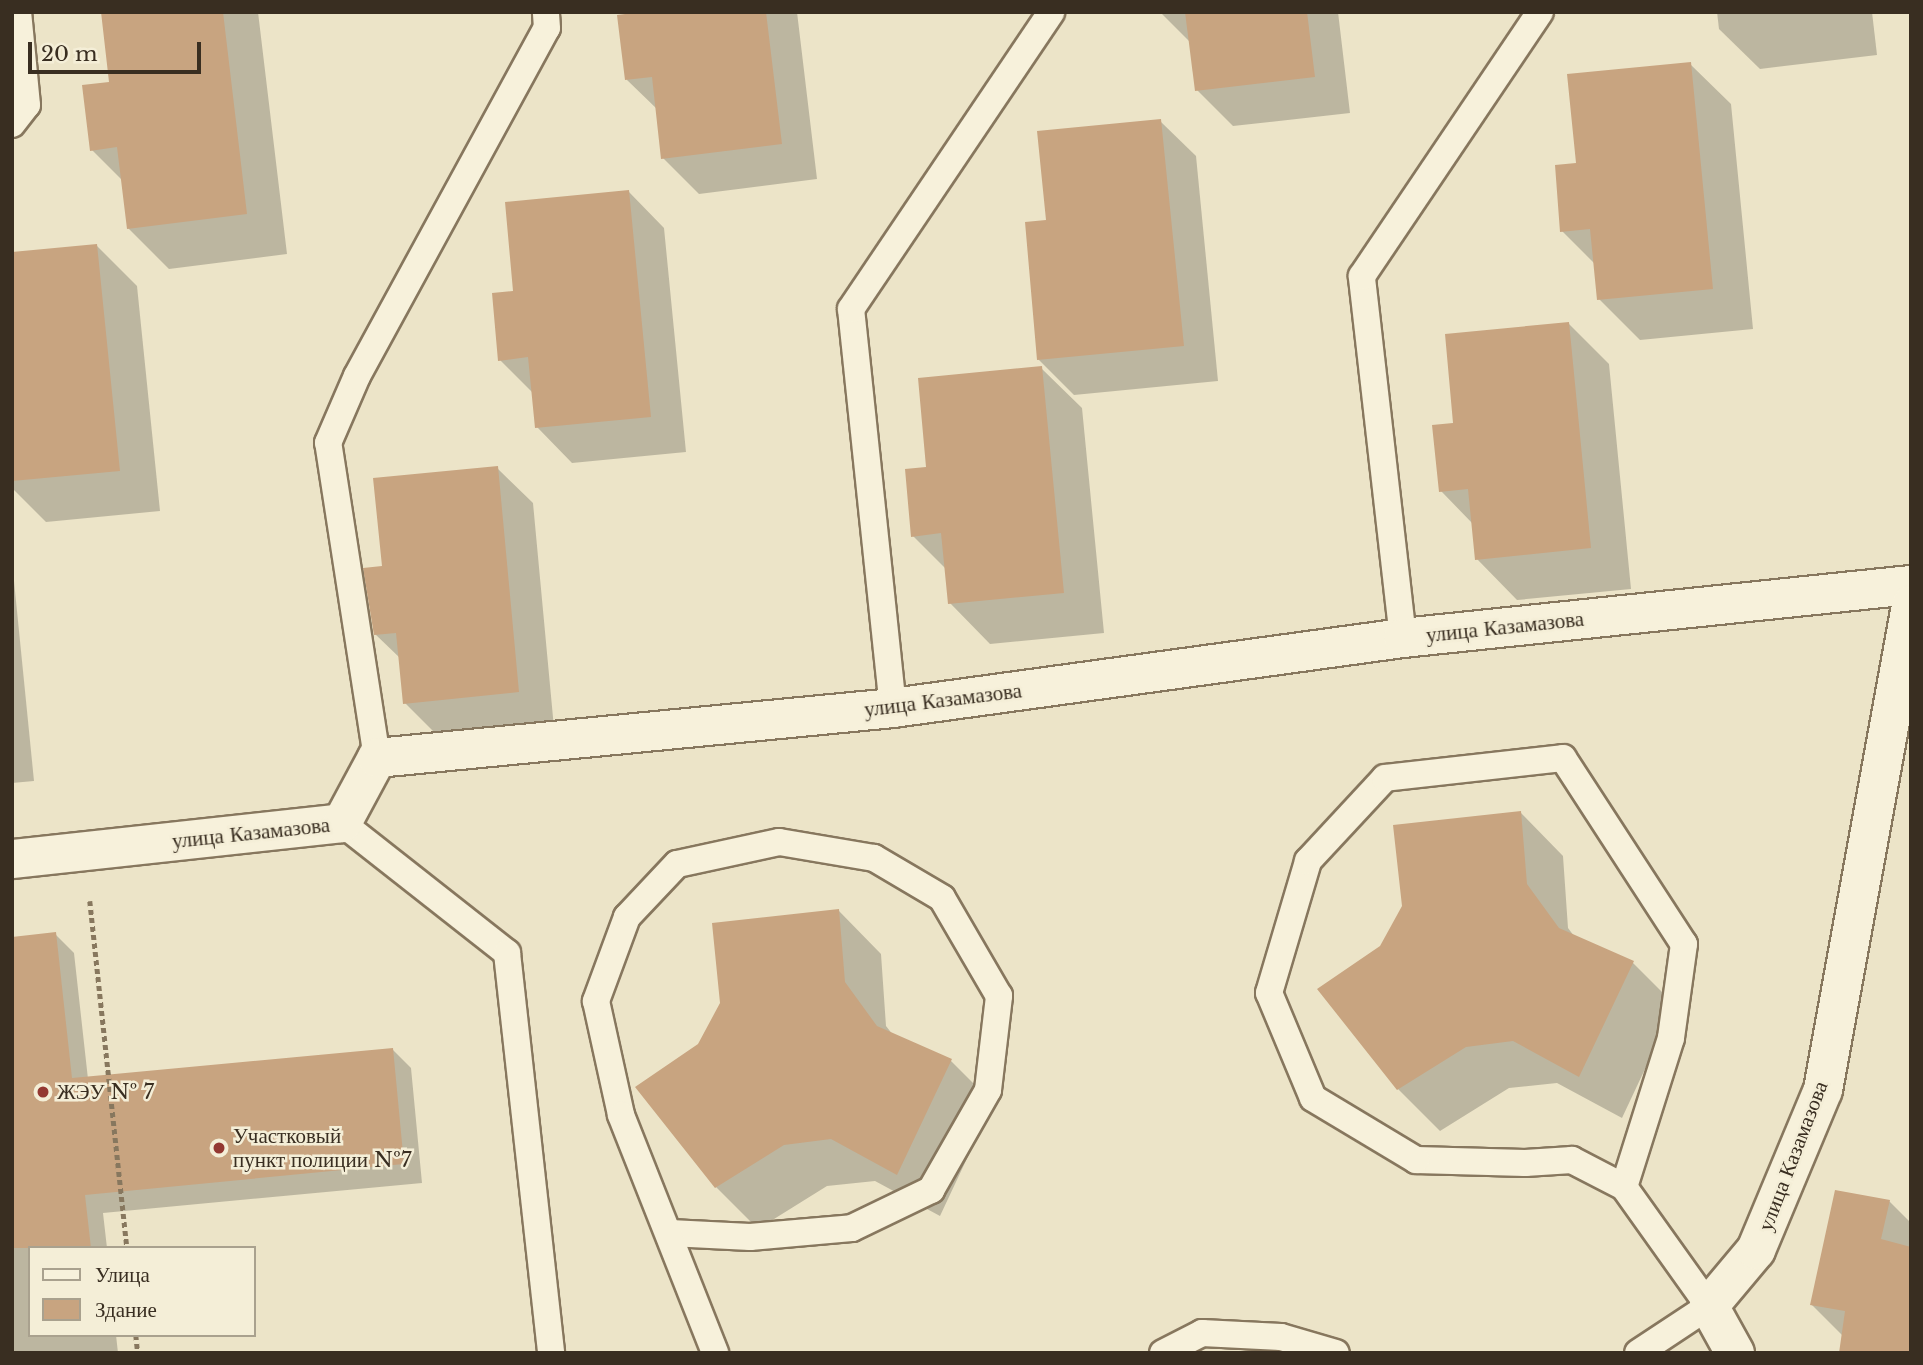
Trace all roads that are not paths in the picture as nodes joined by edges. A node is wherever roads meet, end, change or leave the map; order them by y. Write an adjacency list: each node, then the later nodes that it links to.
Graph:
1 (18, 12): 5 (lane)
2 (546, 12): 10 (lane)
3 (1051, 12): 9 (lane)
4 (1540, 12): 8 (lane)
5 (12, 124)
6 (1911, 585): 8 (street, улица Казамазова)
7 (1911, 605): 15 (street, улица Казамазова)
8 (1402, 638): 9 (street, улица Казамазова)
9 (893, 708): 10 (street, улица Казамазова)
10 (377, 758): 11 (street, улица Казамазова)
11 (342, 823): 12 (street, улица Казамазова); 16 (lane)
12 (12, 859)
13 (1624, 1187): 13 (lane); 15 (lane)
14 (670, 1233): 14 (lane); 17 (lane)
15 (1709, 1306): 20 (lane); 21 (street)
16 (551, 1353)
17 (715, 1353)
18 (1163, 1353): 19 (lane)
19 (1336, 1353)
20 (1638, 1353)
21 (1735, 1353)

